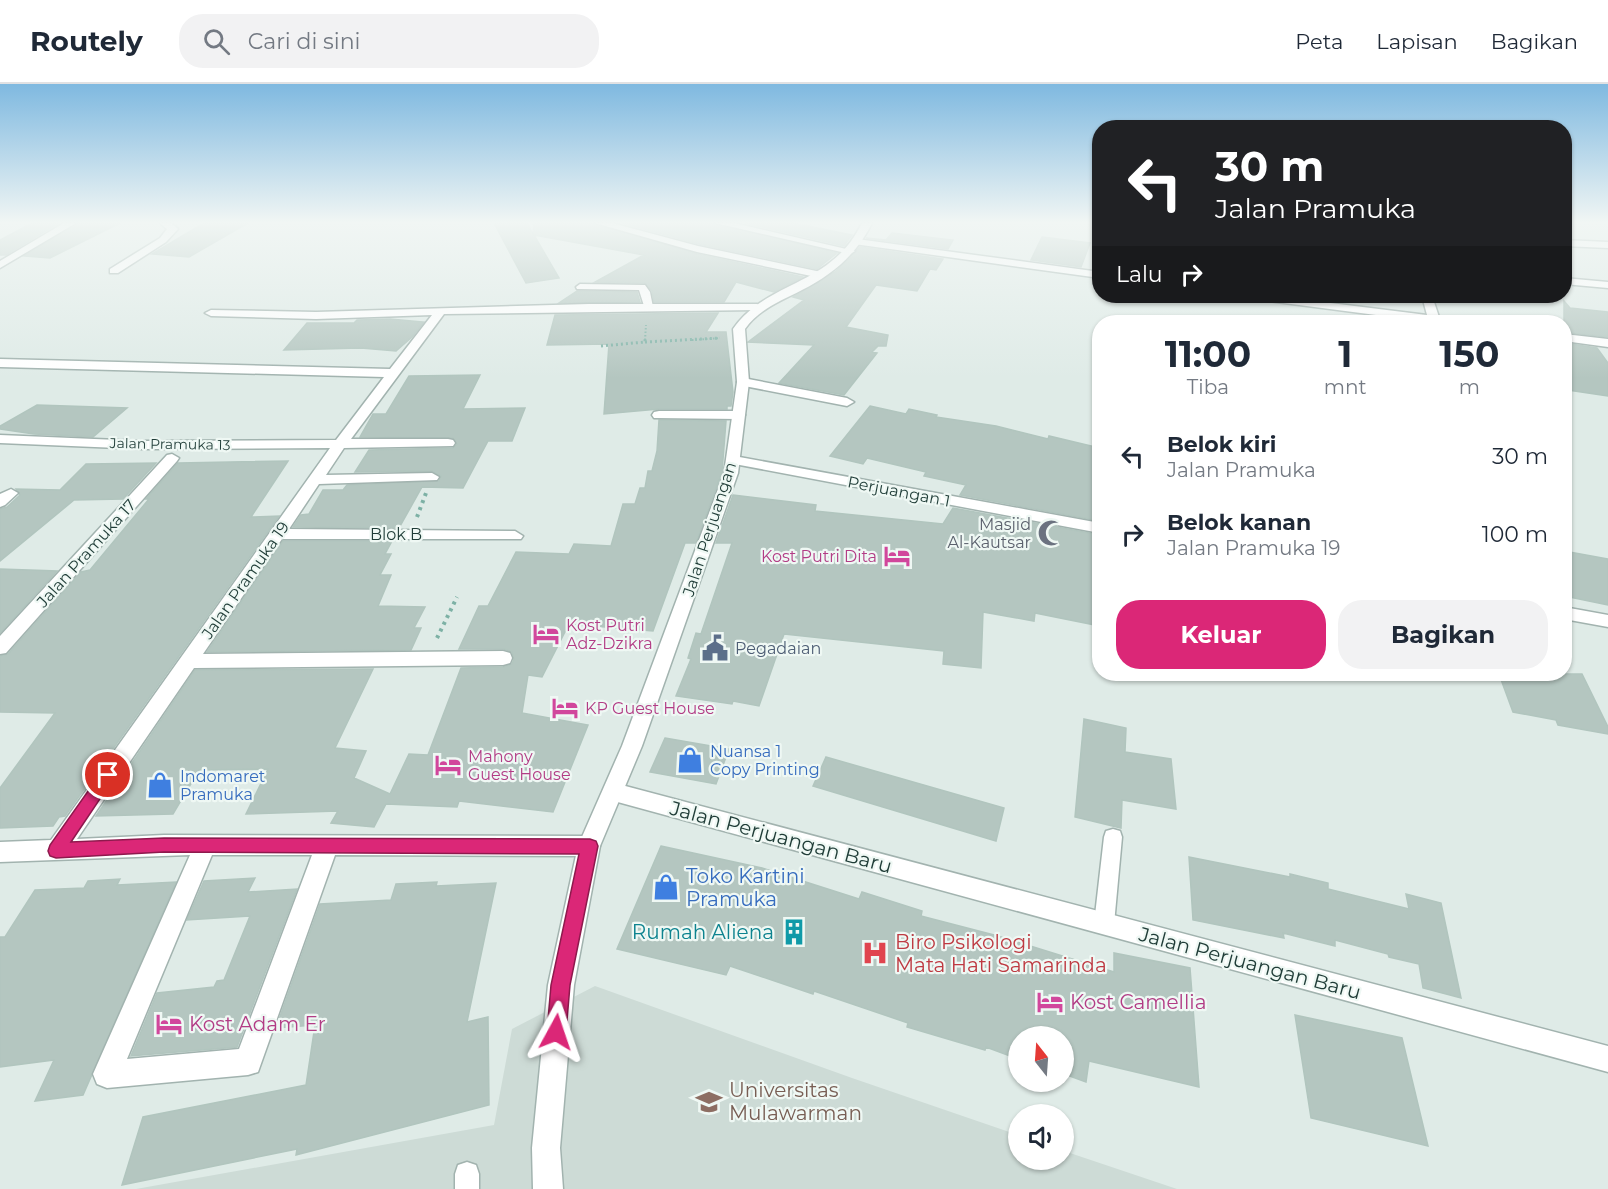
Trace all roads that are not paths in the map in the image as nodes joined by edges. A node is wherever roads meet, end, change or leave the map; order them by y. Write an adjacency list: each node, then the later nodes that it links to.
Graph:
1 (821, 275): 7 (street)
2 (1572, 282): 3 (street)
3 (1608, 285)
4 (580, 287): 6 (lane)
5 (1306, 303): 10 (street)
6 (648, 306): 7 (street); 9 (street)
7 (757, 308): 15 (street, Jalan Perjuangan)
8 (211, 313): 9 (street)
9 (439, 313): 14 (street, Jalan Pramuka 19)
10 (1396, 315)
11 (1572, 338): 12 (street)
12 (1608, 343)
13 (0, 363): 14 (street)
14 (391, 373): 21 (street, Jalan Pramuka 19)
15 (743, 382): 16 (street); 18 (street, Jalan Perjuangan)
16 (847, 402)
17 (659, 415): 18 (street)
18 (738, 415): 23 (street, Jalan Perjuangan)
19 (0, 439): 21 (street, Jalan Pramuka 13)
20 (448, 443): 21 (street, Jalan Pramuka 13)
21 (340, 444): 25 (street, Jalan Pramuka 19)
22 (172, 458): 31 (street, Jalan Pramuka 17)
23 (734, 460): 26 (street, Perjuangan 1); 34 (street, Jalan Perjuangan)
24 (432, 477): 25 (street)
25 (315, 480): 27 (street, Jalan Pramuka 19)
26 (1092, 527)
27 (277, 534): 28 (street, Blok B); 33 (street, Jalan Pramuka 19)
28 (516, 536)
29 (1572, 614): 30 (street)
30 (1608, 621)
31 (0, 648)
32 (503, 658): 33 (street)
33 (187, 661): 39 (street, Jalan Pramuka 19)
34 (614, 792): 38 (street, Jalan Perjuangan); 41 (street, Jalan Perjuangan Baru)
35 (1113, 837): 41 (lane)
36 (205, 845): 37 (street); 37 (street); 39 (street)
37 (327, 845): 38 (street)
38 (590, 846): 43 (street, Jalan Perjuangan)
39 (56, 851): 40 (street)
40 (0, 852)
41 (1104, 924): 42 (street, Jalan Perjuangan Baru)
42 (1608, 1059)
43 (548, 1189)

